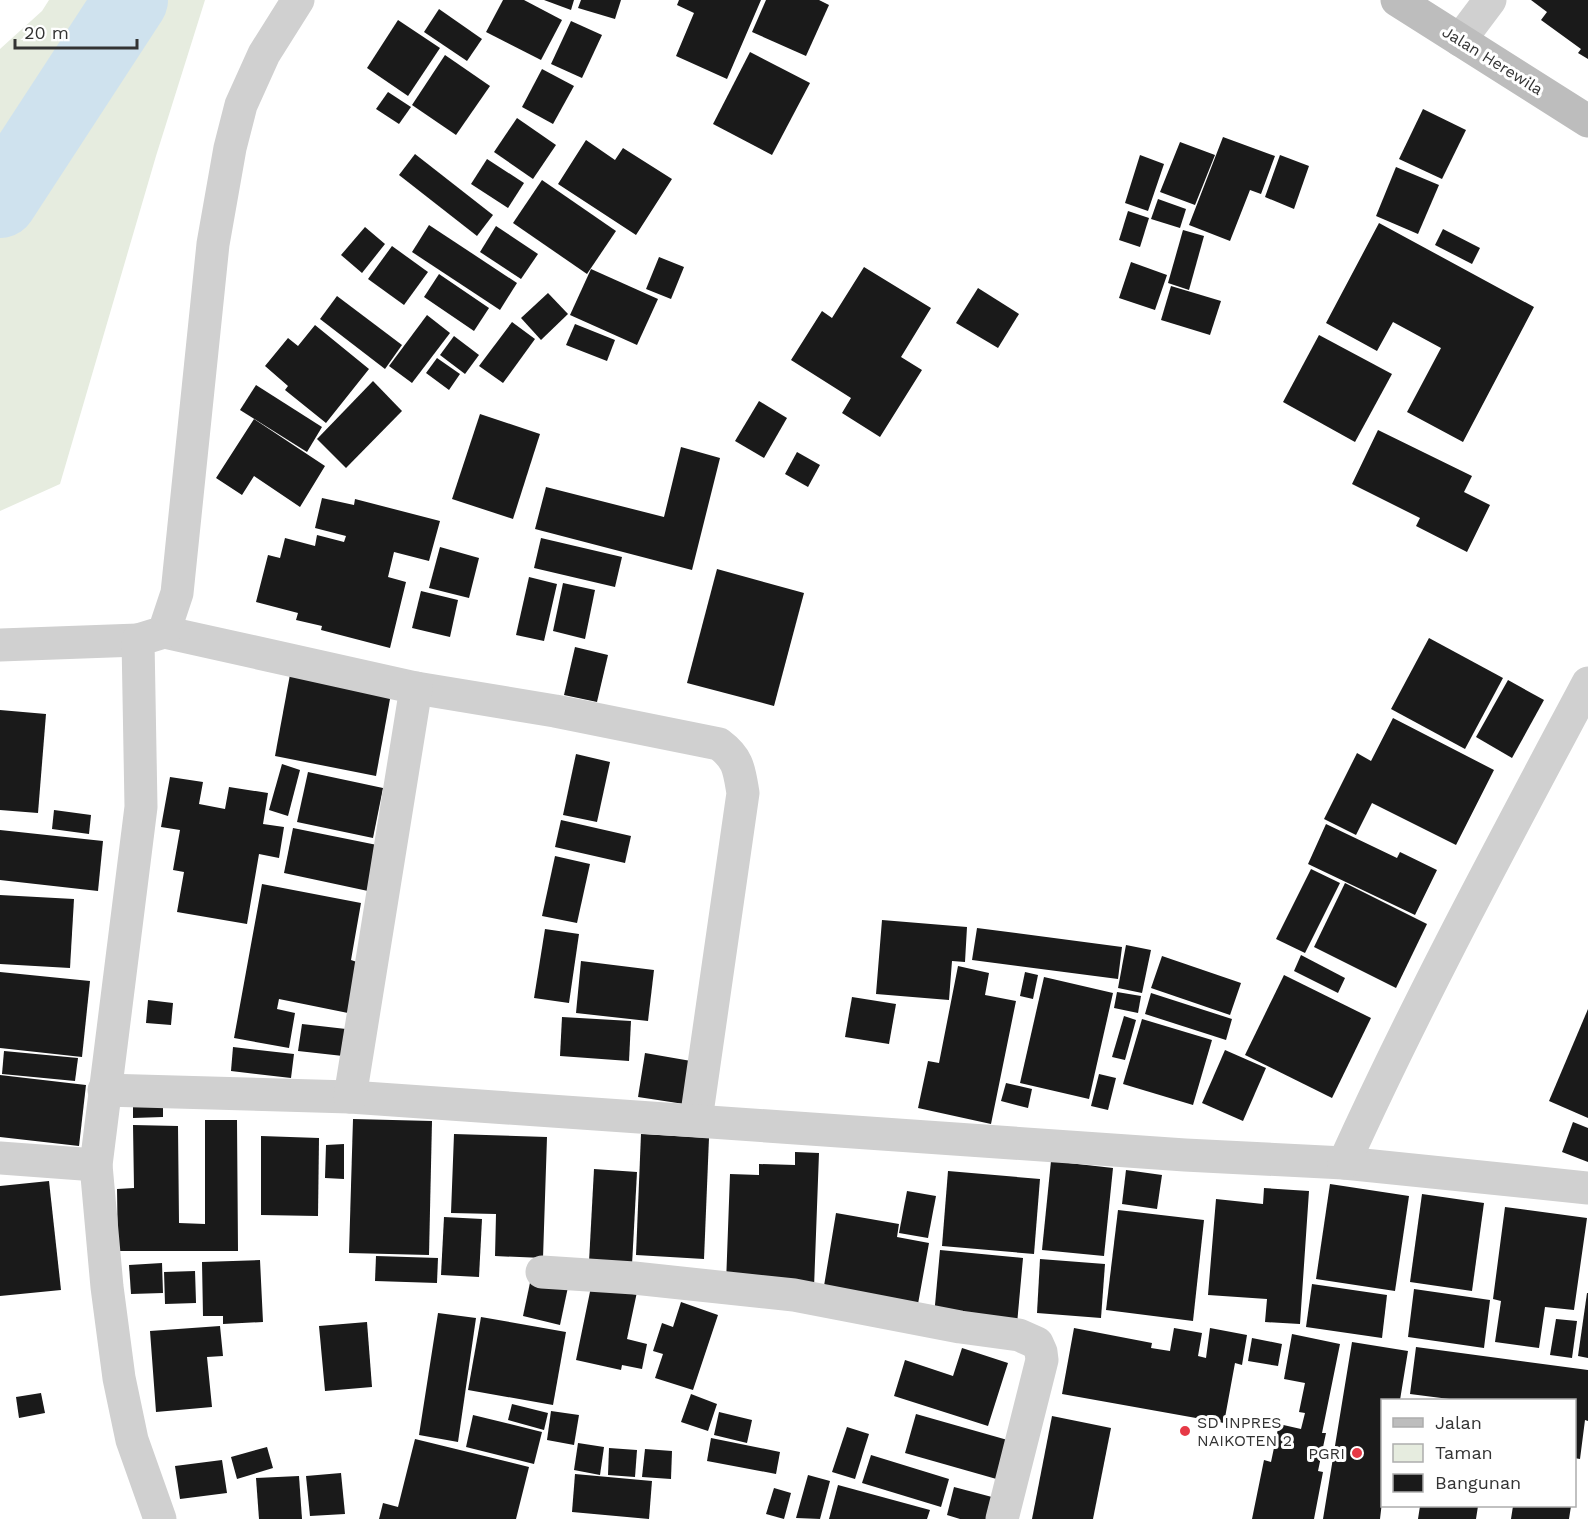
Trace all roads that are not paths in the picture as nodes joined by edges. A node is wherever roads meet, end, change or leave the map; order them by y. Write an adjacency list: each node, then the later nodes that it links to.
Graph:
1 (298, 0): 6 (street)
2 (1397, 0): 4 (main road, Jalan Herewila)
3 (1490, 0): 4 (street)
4 (1460, 40): 5 (main road, Jalan Herewila)
5 (1588, 121)
6 (151, 636): 7 (street); 9 (street); 10 (street)
7 (0, 645)
8 (1588, 683): 14 (street)
9 (416, 688): 11 (street); 12 (street)
10 (104, 1090): 11 (street); 15 (street)
11 (350, 1097): 12 (street)
12 (696, 1120): 14 (street)
13 (0, 1158): 15 (street)
14 (1344, 1163): 16 (street)
15 (96, 1165): 18 (street)
16 (1588, 1188)
17 (542, 1272): 19 (street)
18 (160, 1519)
19 (1002, 1519)

